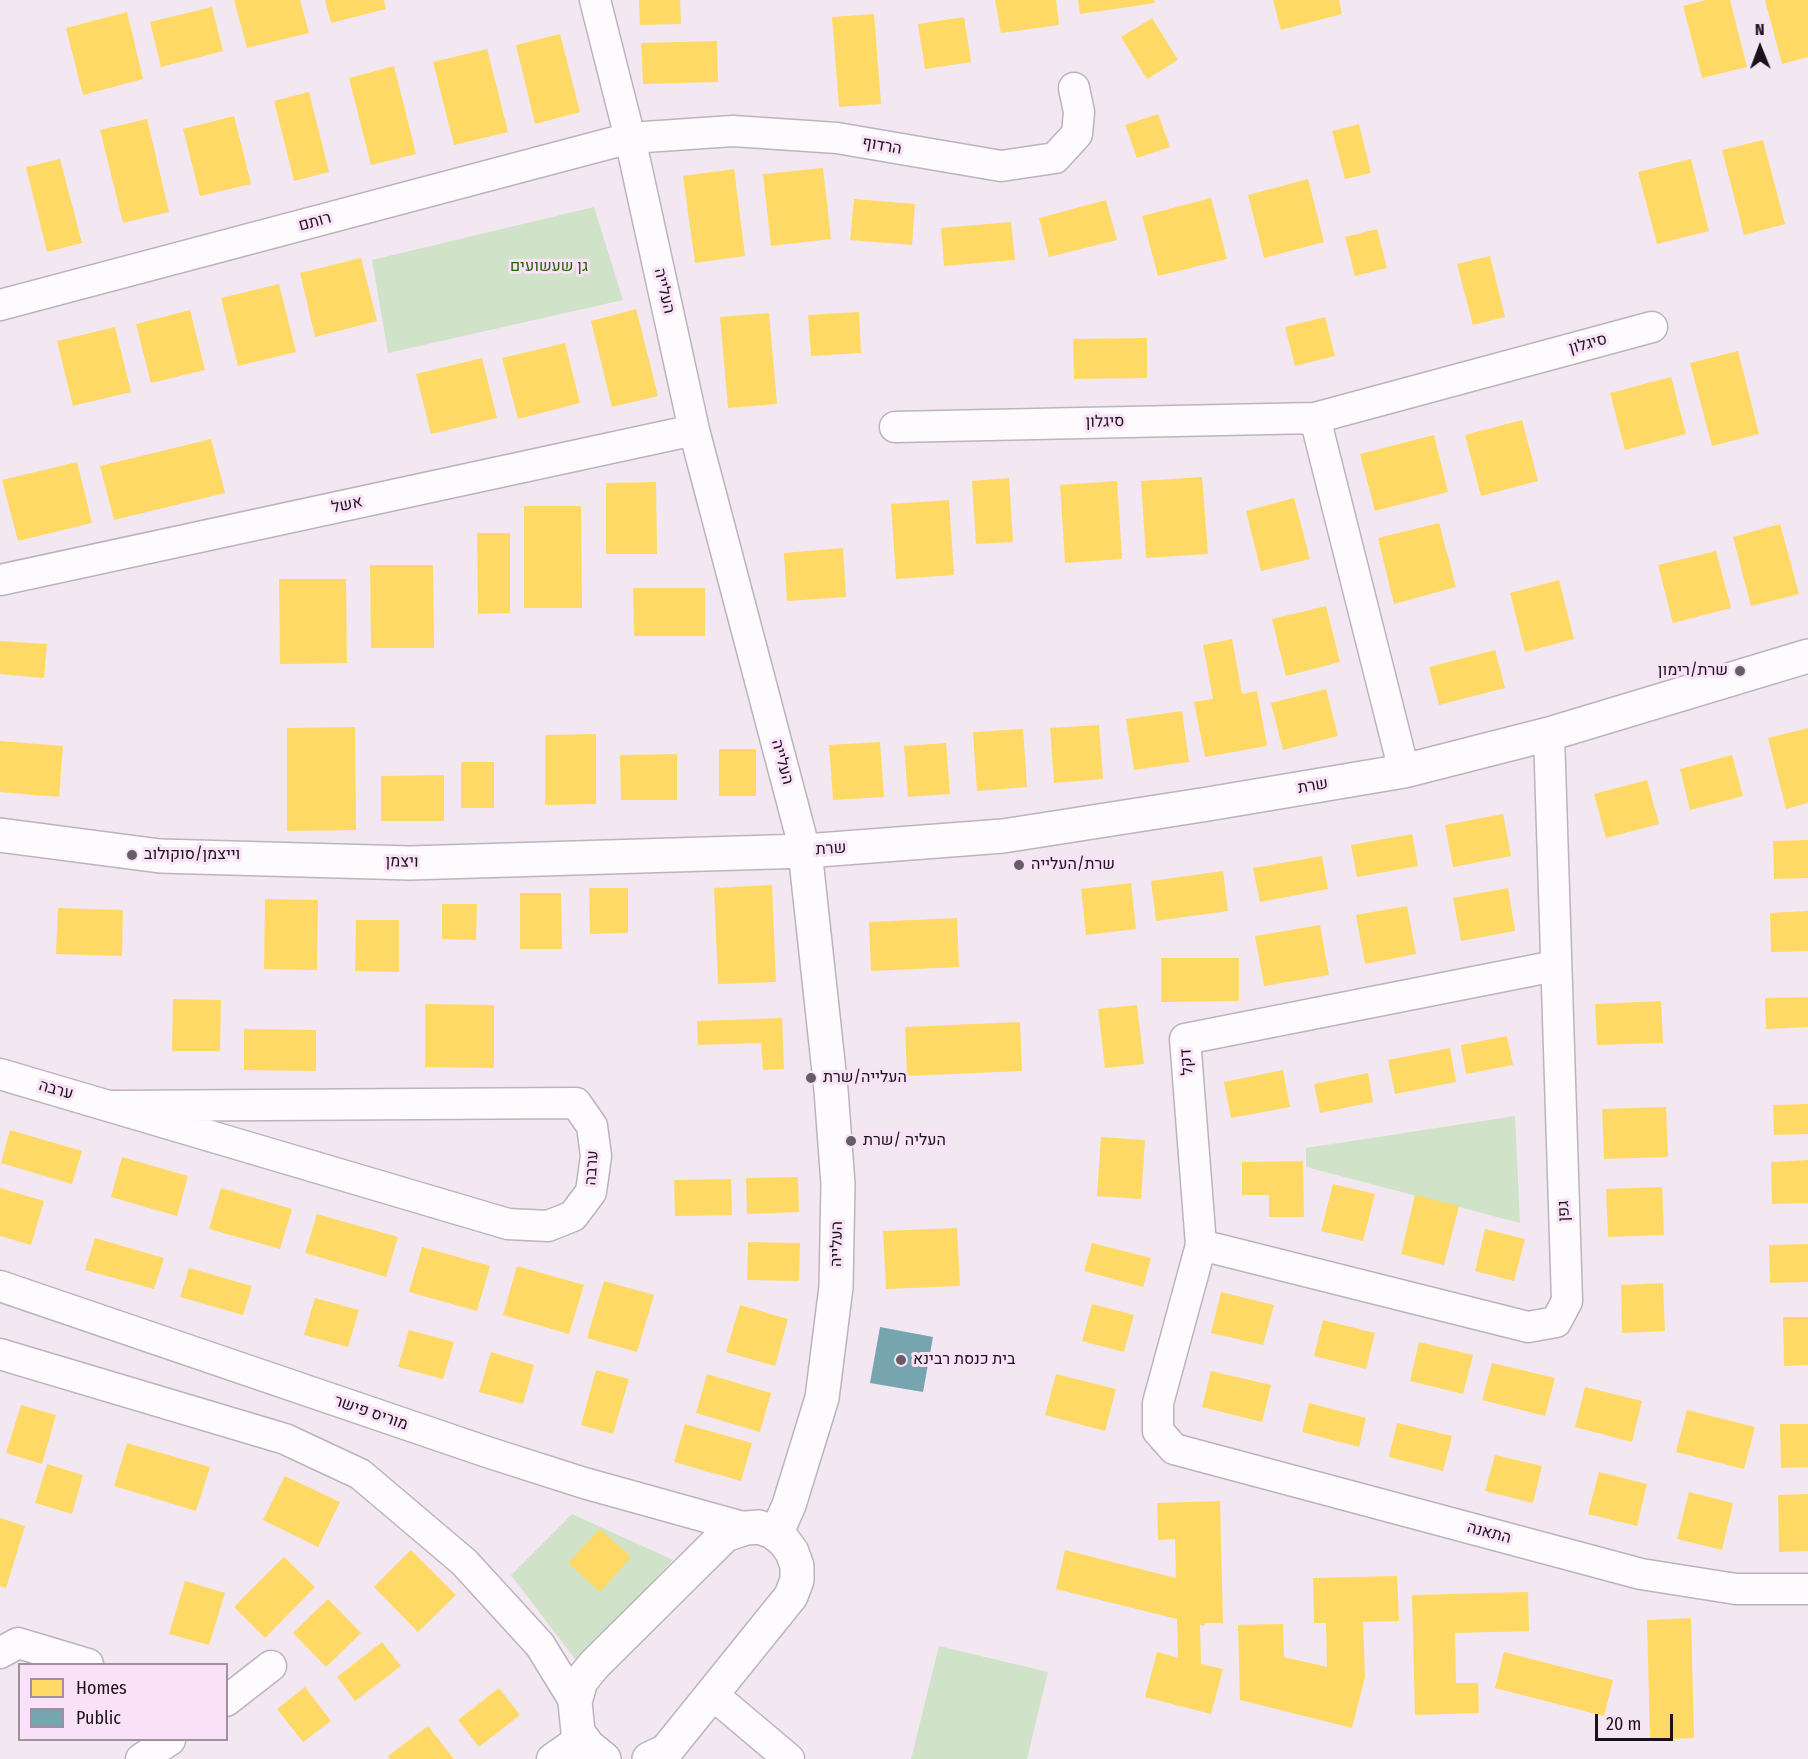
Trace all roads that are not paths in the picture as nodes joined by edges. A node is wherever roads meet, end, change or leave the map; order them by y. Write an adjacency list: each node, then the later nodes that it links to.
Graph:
1 (595, 0): 3 (street, העלייה)
2 (1074, 88): 3 (street, הרדוף)
3 (630, 138): 4 (street, רותם); 8 (street, העלייה)
4 (0, 305)
5 (1652, 327): 6 (street, סיגלון)
6 (1315, 418): 7 (street, סיגלון); 12 (street)
7 (896, 427)
8 (694, 430): 9 (street, אשל); 14 (street, העלייה)
9 (0, 580)
10 (1808, 656): 11 (street, שרת)
11 (1549, 734): 12 (street, שרת); 15 (street, גפן)
12 (1404, 771): 14 (street, שרת)
13 (0, 835): 14 (street, ויצמן)
14 (805, 851): 22 (street, העלייה)
15 (1555, 966): 18 (street, דקל); 18 (street, גפן)
16 (0, 1074): 17 (street, ערבה)
17 (112, 1106): 17 (street, ערבה)
18 (1201, 1245): 21 (street, דקל)
19 (0, 1286): 22 (street, מוריס פישר)
20 (0, 1354): 29 (street)
21 (1174, 1449): 23 (street, התאנה)
22 (761, 1531): 27 (street); 29 (street)
23 (1808, 1589)
24 (0, 1653): 25 (street)
25 (82, 1663)
26 (272, 1666): 28 (street)
27 (712, 1694): 34 (street); 35 (street)
28 (228, 1699)
29 (575, 1702): 31 (street)
30 (168, 1741): 32 (street)
31 (593, 1749): 33 (street)
32 (141, 1759)
33 (552, 1759)
34 (649, 1759)
35 (789, 1759)

